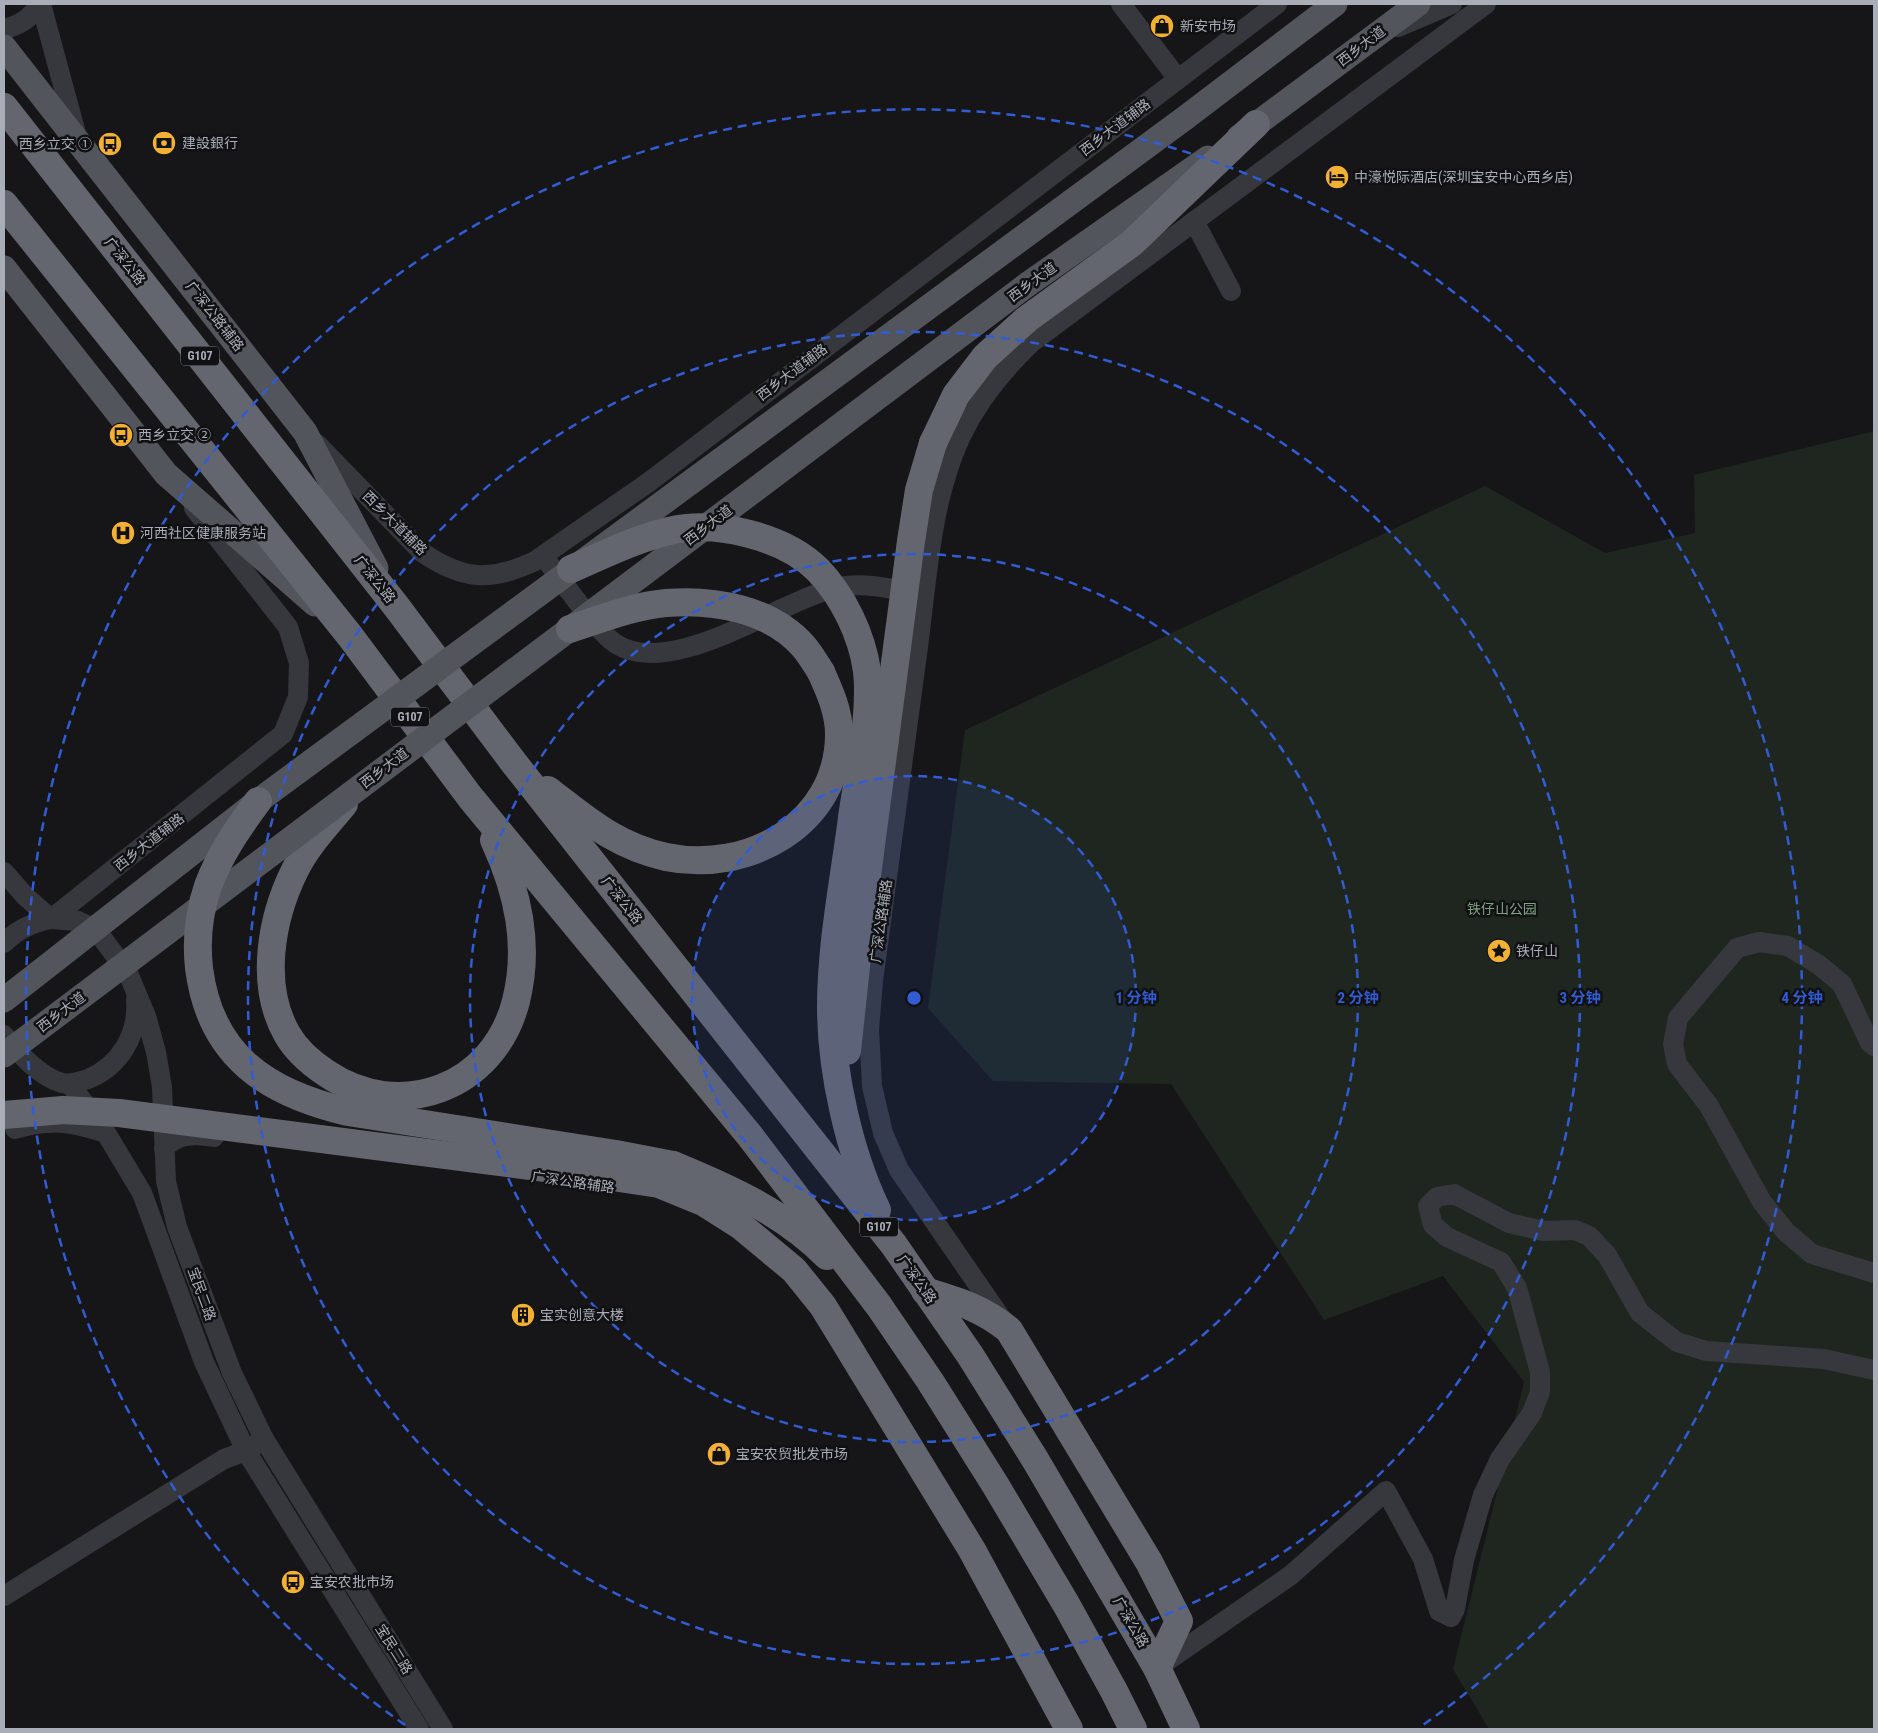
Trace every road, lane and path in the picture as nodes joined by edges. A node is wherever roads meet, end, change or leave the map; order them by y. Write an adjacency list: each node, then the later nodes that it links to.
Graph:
1 (40, 4): 8 (street); 14 (street)
2 (1121, 4): 11 (street)
3 (1277, 4): 11 (street, 西乡大道辅路)
4 (1335, 4): 22 (main road, bridge)
5 (1418, 4): 9 (main road, 西乡大道)
6 (1452, 4): 9 (street)
7 (1486, 4): 16 (street)
8 (4, 29)
9 (1366, 41): 13 (main road, 西乡大道)
10 (4, 47): 14 (main road, 广深公路辅路)
11 (1178, 79): 21 (street, 西乡大道辅路)
12 (4, 107): 24 (highway, 广深公路 / G107)
13 (1256, 124): 25 (main road, 西乡大道, bridge); 40 (highway, bridge)
14 (78, 141): 19 (main road, 广深公路辅路)
15 (4, 204): 26 (highway, G107)
16 (1194, 221): 18 (street); 23 (street)
17 (4, 268): 20 (main road)
18 (1231, 291)
19 (304, 432): 21 (street, 西乡大道辅路); 24 (main road, 广深公路辅路)
20 (166, 474): 26 (main road); 32 (street, 西乡大道辅路)
21 (543, 556): 23 (street)
22 (571, 569): 30 (main road, bridge); 40 (highway, bridge)
23 (925, 595): 48 (street, 广深公路辅路)
24 (396, 606): 27 (highway, 广深公路 / G107)
25 (570, 628): 27 (highway, bridge); 28 (main road, 西乡大道, bridge)
26 (350, 636): 29 (highway, G107)
27 (514, 763): 44 (highway, 广深公路 / G107)
28 (355, 790): 29 (highway, bridge); 38 (main road, 西乡大道, bridge)
29 (470, 798): 47 (highway, G107)
30 (258, 801): 35 (main road, bridge); 47 (highway, bridge)
31 (4, 872): 32 (street)
32 (51, 919): 33 (street, 西乡大道辅路); 34 (street, 宝民二路)
33 (4, 943)
34 (134, 986): 39 (street); 43 (street, 宝民二路)
35 (4, 1000)
36 (4, 1035): 39 (street, 宝民二路)
37 (1874, 1046): 45 (street)
38 (4, 1054)
39 (66, 1083): 41 (street); 42 (street, 宝民二路)
40 (842, 1097): 44 (highway)
41 (8, 1127): 42 (street); 50 (highway, bridge)
42 (106, 1133): 52 (street, 宝民二路)
43 (164, 1149): 50 (street, 广深公路辅路); 51 (street, 宝民二路)
44 (894, 1245): 46 (highway, 广深公路 / G107)
45 (1874, 1273)
46 (925, 1291): 48 (highway); 54 (highway, 广深公路 / G107)
47 (879, 1306): 58 (highway, G107)
48 (1009, 1330): 54 (highway)
49 (1874, 1370): 54 (street)
50 (893, 1420): 57 (highway)
51 (264, 1439): 52 (street); 56 (street, 宝民二路)
52 (246, 1451): 53 (street); 55 (street, 宝民二路)
53 (4, 1596)
54 (1157, 1668): 59 (highway, 广深公路 / G107)
55 (419, 1729)
56 (444, 1729)
57 (1069, 1729)
58 (1133, 1729)
59 (1186, 1729)

